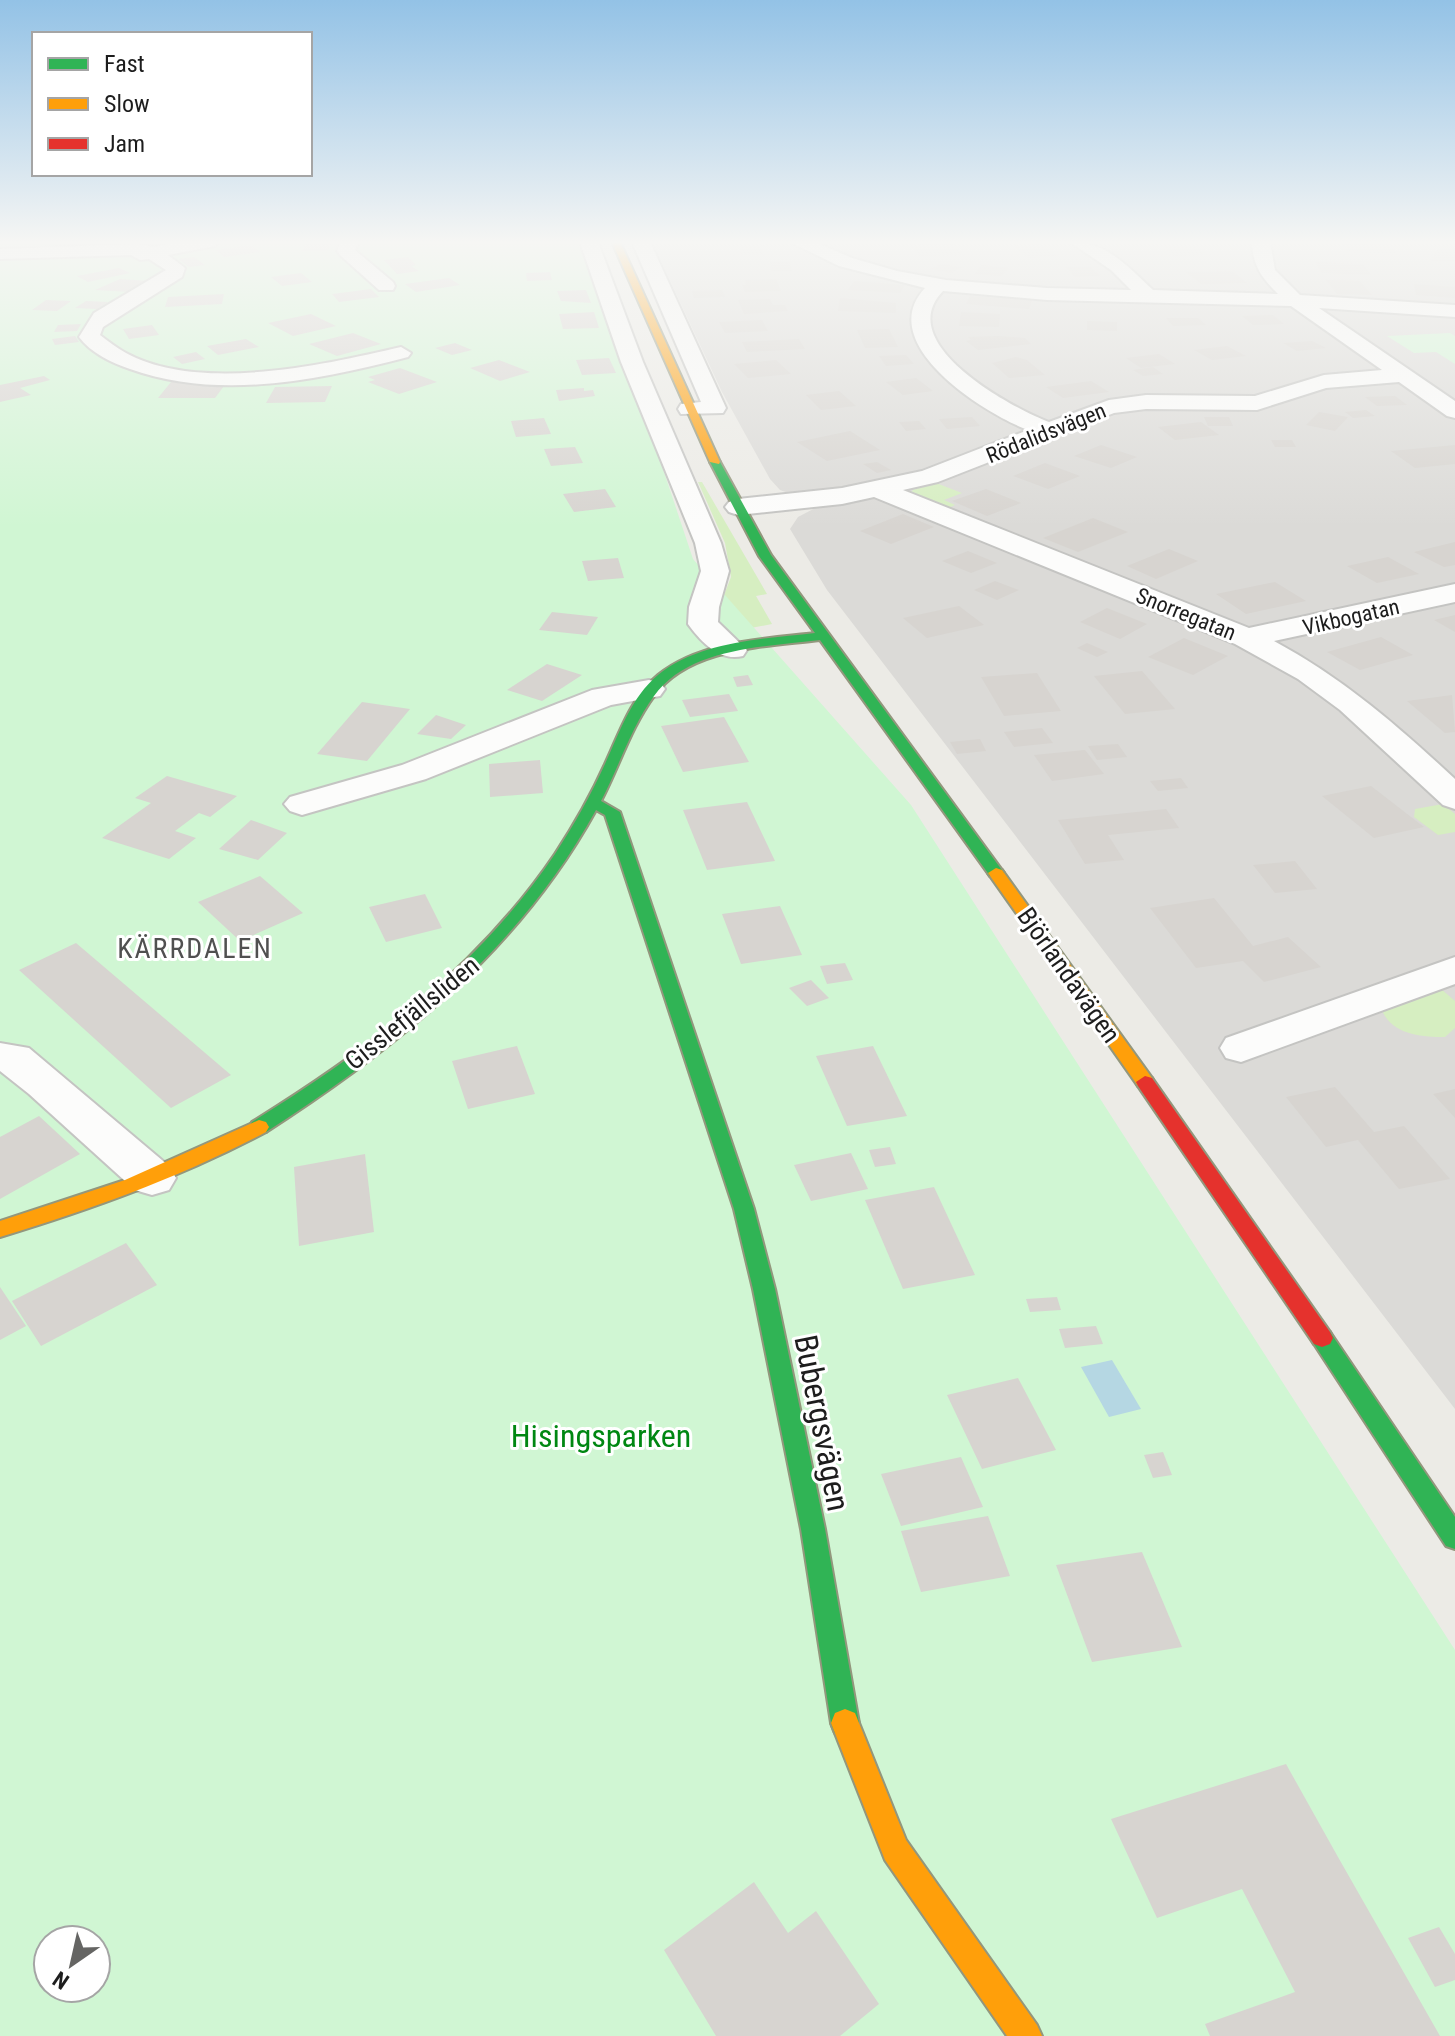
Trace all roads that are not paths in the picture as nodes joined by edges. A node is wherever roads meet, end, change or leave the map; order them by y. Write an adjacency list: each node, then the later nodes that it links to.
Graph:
1 (89, 337): 7 (street)
2 (623, 337): 17 (street)
3 (658, 337): 9 (street, Björlandavägen)
4 (683, 337): 9 (street)
5 (926, 337): 11 (street)
6 (1348, 337): 8 (street)
7 (401, 353)
8 (1403, 375): 10 (street); 11 (street, Rödalidsvägen)
9 (689, 409): 13 (street, Björlandavägen)
10 (1455, 411)
11 (1049, 430): 12 (street, Rödalidsvägen)
12 (880, 490): 13 (street, Rödalidsvägen); 16 (street, Snorregatan)
13 (738, 507): 15 (street, Björlandavägen)
14 (1455, 593): 16 (street, Vikbogatan)
15 (821, 636): 17 (street); 27 (street, Björlandavägen)
16 (1246, 638): 19 (street, Snorregatan)
17 (732, 650): 18 (street)
18 (649, 689): 20 (street, Gisslefjällsliden); 21 (street)
19 (1455, 798)
20 (593, 803): 25 (street, Gisslefjällsliden); 28 (street, Bubergsvägen)
21 (302, 804)
22 (1455, 970): 23 (street)
23 (1241, 1048)
24 (0, 1057): 25 (street)
25 (152, 1178): 26 (street, Gisslefjällsliden)
26 (0, 1229)
27 (1455, 1538)
28 (1026, 2036)

